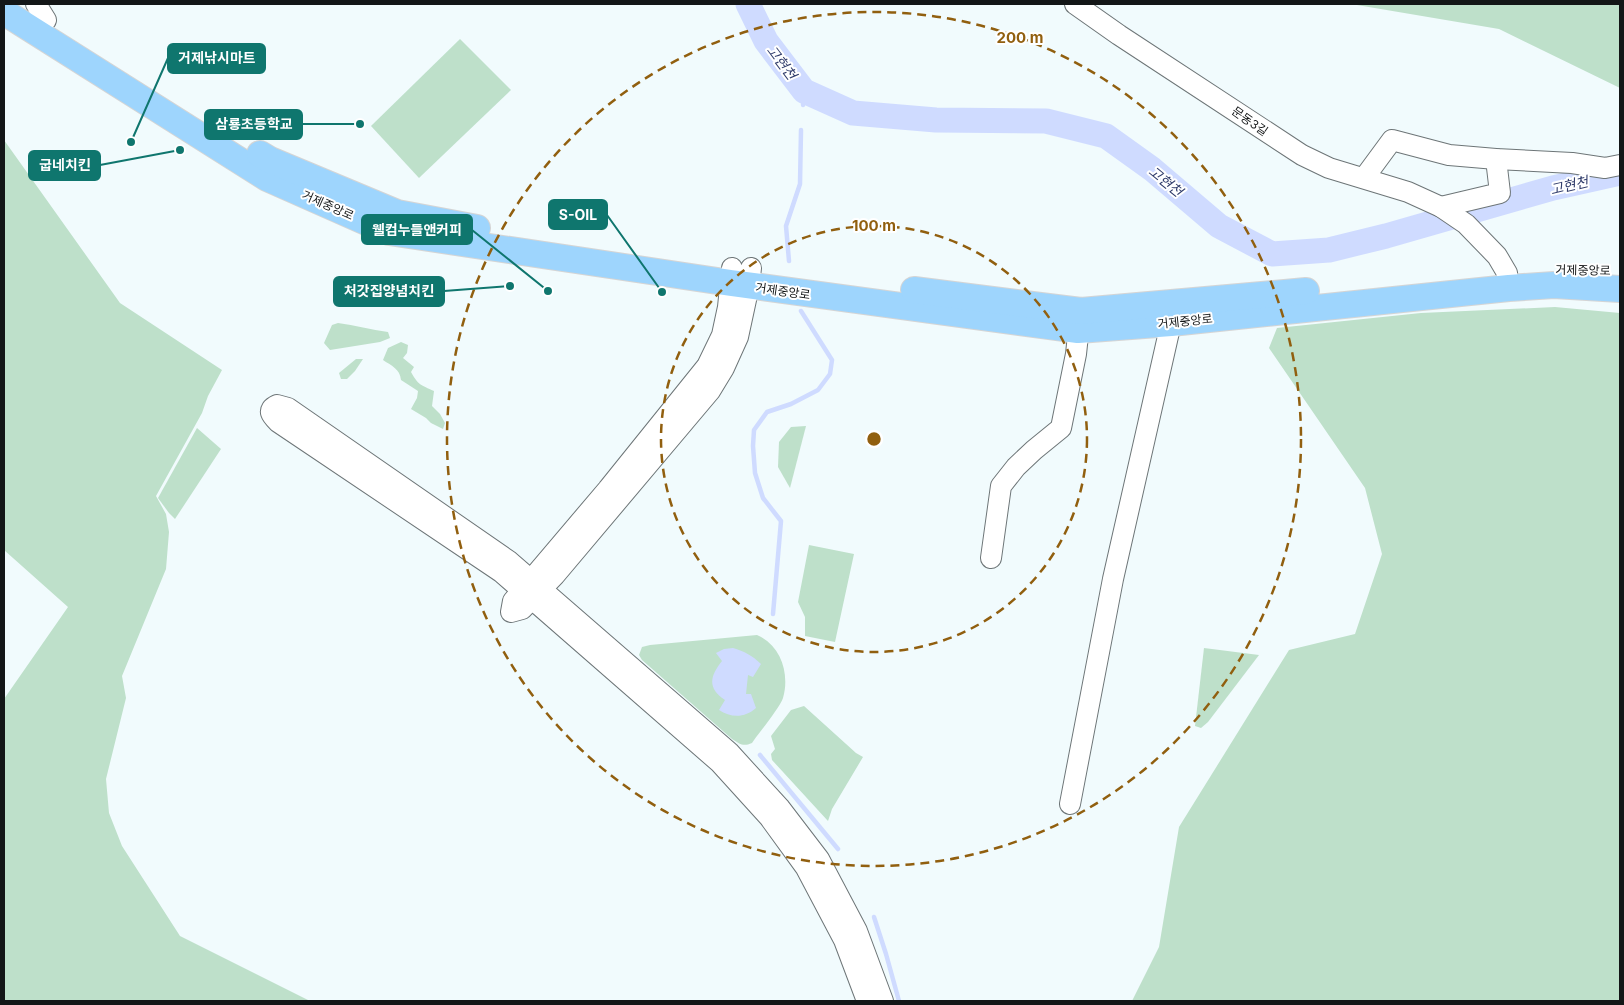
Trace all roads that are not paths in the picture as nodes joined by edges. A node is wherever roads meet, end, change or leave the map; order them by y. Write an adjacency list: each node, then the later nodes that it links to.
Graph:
1 (1075, 4): 6 (street, 문동3길)
2 (11, 8): 3 (main road, 거제중앙로); 10 (main road, 거제중앙로)
3 (41, 12): 10 (main road, 거제중앙로)
4 (1496, 159): 5 (street); 6 (street); 7 (street)
5 (1620, 165)
6 (1364, 178): 7 (street, 문동3길)
7 (1441, 207): 9 (street, 문동3길)
8 (1620, 272): 9 (main road, 거제중앙로)
9 (1508, 280): 11 (main road, 거제중앙로); 12 (main road, 거제중앙로)
10 (739, 287): 13 (main road, 거제중앙로); 13 (main road, 거제중앙로); 15 (street)
11 (1620, 289)
12 (1170, 313): 13 (main road, 거제중앙로); 16 (street)
13 (1079, 320): 14 (street)
14 (991, 558)
15 (531, 590): 15 (street); 17 (street); 18 (street)
16 (1070, 804)
17 (867, 1001)
18 (883, 1001)

